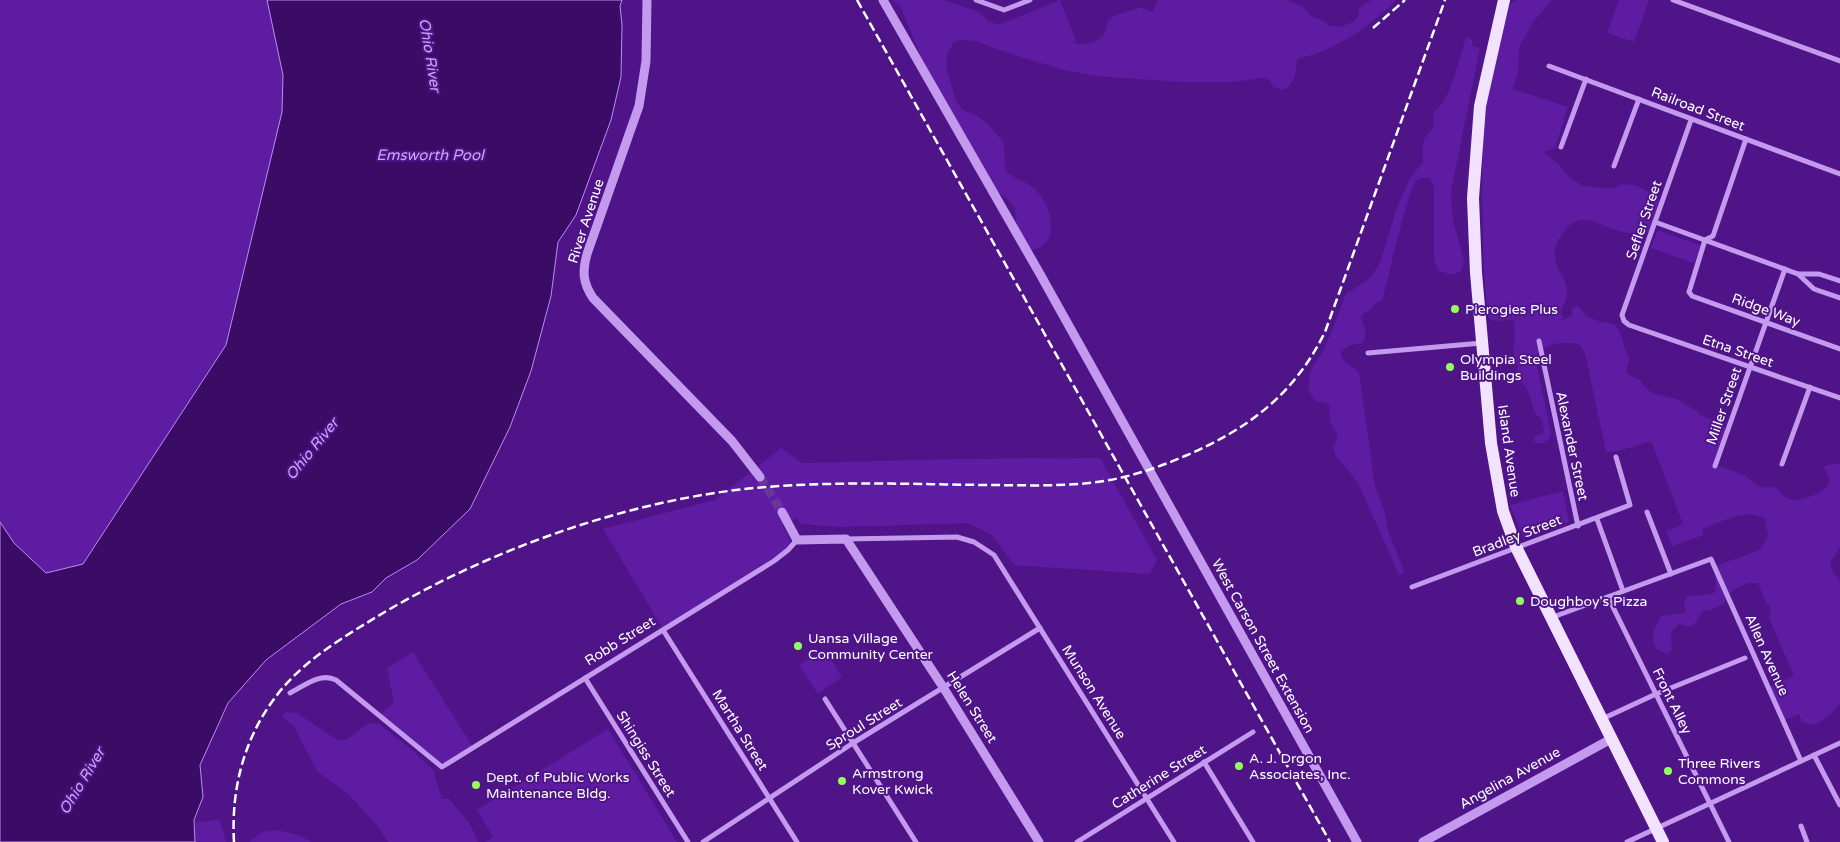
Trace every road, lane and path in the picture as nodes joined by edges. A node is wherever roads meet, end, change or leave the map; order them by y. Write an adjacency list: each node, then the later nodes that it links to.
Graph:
1 (647, 0): 34 (street, River Avenue)
2 (884, 0): 77 (street, West Carson Street Extension)
3 (976, 0): 6 (street)
4 (1504, 0): 25 (main road, Island Avenue)
5 (1673, 0): 7 (street)
6 (1027, 1)
7 (1840, 61)
8 (1549, 66): 9 (street, Railroad Street)
9 (1586, 79): 10 (street, Railroad Street); 13 (street)
10 (1639, 99): 11 (street, Railroad Street); 14 (street)
11 (1691, 120): 12 (street, Railroad Street); 16 (street, Sefler Street)
12 (1746, 140): 15 (street, Railroad Street); 17 (street)
13 (1562, 147)
14 (1614, 166)
15 (1840, 174)
16 (1655, 222): 17 (street); 23 (street, Sefler Street)
17 (1705, 240): 18 (street); 22 (street, Ridge Way)
18 (1785, 269): 19 (street); 22 (street, Miller Street)
19 (1798, 274): 20 (street); 21 (street)
20 (1840, 281)
21 (1840, 298)
22 (1766, 322): 26 (street, Ridge Way); 28 (street, Miller Street)
23 (1628, 325): 28 (street, Etna Street)
24 (1539, 341): 38 (street, Alexander Street)
25 (1482, 342): 27 (street); 41 (main road, Island Avenue)
26 (1840, 349)
27 (1368, 352)
28 (1750, 367): 29 (street, Etna Street); 33 (street, Miller Street)
29 (1810, 387): 30 (street, Etna Street); 32 (street)
30 (1840, 398)
31 (1616, 457): 37 (street, Bradley Street)
32 (1782, 464)
33 (1715, 466)
34 (760, 477)
35 (782, 512): 40 (street)
36 (1647, 512): 42 (street)
37 (1597, 519): 38 (street, Bradley Street); 44 (street)
38 (1578, 526): 41 (street, Bradley Street)
39 (846, 539): 40 (street); 47 (street, Munson Avenue); 51 (street, Helen Street)
40 (797, 540): 48 (street, Robb Street)
41 (1516, 547): 43 (street, Bradley Street); 46 (main road, Island Avenue)
42 (1671, 574): 44 (street); 61 (street, Allen Avenue)
43 (1412, 588)
44 (1624, 591): 45 (street)
45 (1608, 597): 46 (street); 53 (street, Front Alley)
46 (1552, 617): 55 (main road, Island Avenue)
47 (1040, 628): 51 (street, Sproul Street); 64 (street, Munson Avenue)
48 (663, 630): 50 (street, Robb Street); 63 (street, Martha Street)
49 (1745, 658): 53 (street)
50 (585, 678): 52 (street, Robb Street); 69 (street, Shingiss Street)
51 (943, 687): 58 (street, Sproul Street); 73 (street, Helen Street)
52 (290, 693)
53 (1656, 694): 55 (street); 65 (street, Front Alley)
54 (825, 699): 58 (street)
55 (1602, 719): 57 (main road, Island Avenue)
56 (1253, 732): 62 (street, Catherine Street)
57 (1611, 739): 68 (main road, Island Avenue); 78 (street, Angelina Avenue)
58 (853, 743): 63 (street, Sproul Street); 72 (street)
59 (1840, 744): 60 (street)
60 (1814, 755): 61 (street); 66 (street)
61 (1801, 761): 65 (street)
62 (1204, 762): 64 (street, Catherine Street); 76 (street)
63 (770, 798): 70 (street, Sproul Street); 71 (street, Martha Street)
64 (1147, 798): 74 (street, Catherine Street); 75 (street, Munson Avenue)
65 (1710, 803): 68 (street); 81 (street, Front Alley)
66 (1840, 805)
67 (1801, 826): 82 (street)
68 (1656, 828): 79 (street); 80 (main road, Island Avenue)
69 (688, 842)
70 (703, 842)
71 (797, 842)
72 (916, 842)
73 (1039, 842)
74 (1077, 842)
75 (1174, 842)
76 (1253, 842)
77 (1357, 842)
78 (1423, 842)
79 (1627, 842)
80 (1663, 842)
81 (1729, 842)
82 (1807, 842)

